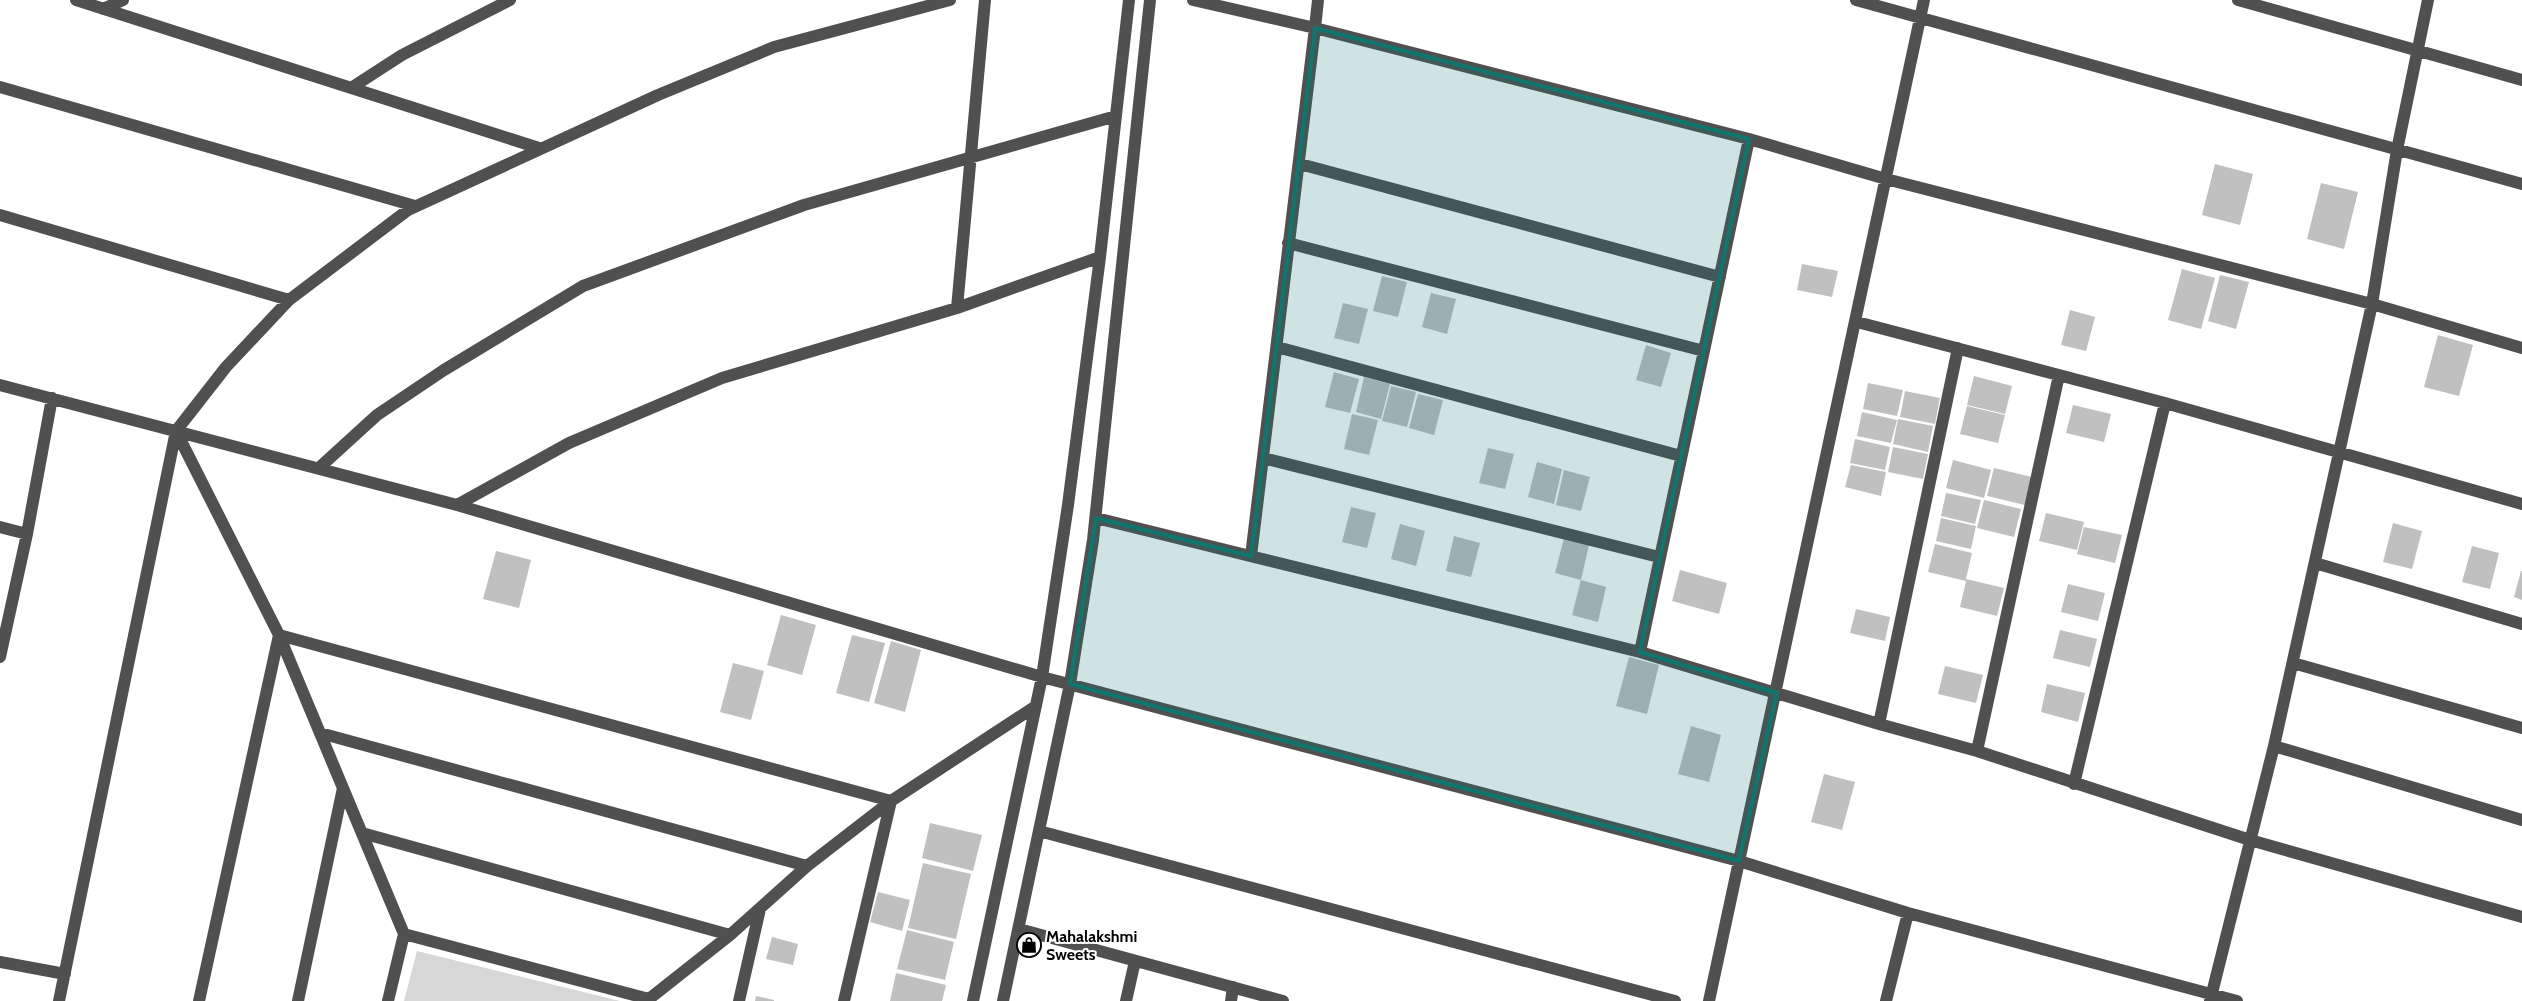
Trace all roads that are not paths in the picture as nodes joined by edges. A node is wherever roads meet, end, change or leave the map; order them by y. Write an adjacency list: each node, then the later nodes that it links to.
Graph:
1 (76, 0): 14 (street)
2 (124, 0): 14 (street)
3 (510, 0): 20 (street)
4 (950, 0): 23 (street)
5 (985, 0): 25 (street)
6 (1129, 0): 21 (street)
7 (1150, 0): 53 (street)
8 (1193, 0): 16 (street)
9 (1318, 0): 16 (street)
10 (1856, 0): 15 (street)
11 (1924, 0): 15 (street)
12 (2238, 0): 17 (street)
13 (2428, 0): 17 (street)
14 (103, 9): 20 (street)
15 (1920, 18): 24 (street); 27 (street)
16 (1315, 28): 22 (street); 26 (street)
17 (2416, 52): 18 (street); 24 (street)
18 (2522, 80)
19 (0, 87): 29 (street)
20 (351, 88): 23 (street)
21 (1116, 116): 25 (street); 32 (street)
22 (1749, 139): 27 (street); 33 (street)
23 (539, 148): 29 (street)
24 (2397, 150): 28 (street); 35 (street)
25 (970, 157): 36 (street); 50 (street)
26 (1300, 164): 31 (street); 33 (street)
27 (1886, 179): 35 (street); 37 (street)
28 (2522, 184)
29 (415, 206): 34 (street)
30 (0, 215): 34 (street)
31 (1288, 243): 38 (street); 41 (street)
32 (1100, 256): 36 (street); 65 (street)
33 (1720, 277): 41 (street)
34 (289, 300): 46 (street)
35 (2372, 304): 40 (street); 47 (street)
36 (957, 308): 52 (street)
37 (1857, 322): 39 (street); 67 (street)
38 (1277, 347): 48 (street); 49 (street)
39 (1958, 348): 42 (street); 69 (street)
40 (2522, 348)
41 (1704, 351): 48 (street)
42 (2059, 375): 45 (street); 73 (street)
43 (0, 385): 44 (street)
44 (52, 398): 46 (street); 55 (street)
45 (2165, 403): 47 (street); 74 (street)
46 (176, 431): 50 (street); 61 (street); 91 (street)
47 (2339, 452): 51 (street); 58 (street)
48 (1681, 456): 57 (street)
49 (1263, 458): 56 (street); 57 (street)
50 (320, 467): 52 (street)
51 (2522, 504)
52 (457, 505): 65 (street)
53 (1096, 518): 56 (street); 66 (street)
54 (0, 527): 55 (street)
55 (27, 534): 60 (street)
56 (1251, 556): 62 (street)
57 (1659, 557): 62 (street)
58 (2315, 563): 59 (street); 64 (street)
59 (2522, 624)
60 (2, 635): 63 (street)
61 (279, 635): 71 (street); 76 (street); 96 (street)
62 (1640, 652): 67 (street)
63 (0, 657)
64 (2293, 663): 70 (street); 72 (street)
65 (1042, 677): 66 (street); 68 (street)
66 (1070, 684): 78 (street); 81 (street)
67 (1777, 693): 69 (street); 81 (street)
68 (1036, 706): 76 (street); 101 (street)
69 (1878, 724): 73 (street)
70 (2522, 728)
71 (320, 733): 75 (street); 82 (street)
72 (2274, 746): 77 (street); 80 (street)
73 (1977, 751): 74 (street)
74 (2074, 784): 80 (street)
75 (343, 788): 79 (street); 97 (street)
76 (891, 801): 82 (street); 100 (street)
77 (2522, 820)
78 (1039, 831): 86 (street); 106 (street)
79 (362, 833): 87 (street); 88 (street)
80 (2250, 840): 85 (street); 93 (street)
81 (1739, 861): 84 (street); 107 (street)
82 (807, 866): 83 (street)
83 (760, 909): 88 (street); 99 (street)
84 (1908, 913): 93 (street); 108 (street)
85 (2522, 917)
86 (1018, 928): 89 (street); 102 (street)
87 (404, 934): 94 (street); 98 (street)
88 (730, 936): 94 (street)
89 (1135, 961): 92 (street); 103 (street)
90 (0, 962): 91 (street)
91 (65, 974): 95 (street)
92 (1233, 988): 104 (street); 105 (street)
93 (2211, 997): 109 (street)
94 (649, 1000)
95 (59, 1001)
96 (199, 1001)
97 (298, 1001)
98 (388, 1001)
99 (739, 1001)
100 (844, 1001)
101 (973, 1001)
102 (1003, 1001)
103 (1126, 1001)
104 (1230, 1001)
105 (1283, 1001)
106 (1675, 1001)
107 (1709, 1001)
108 (1886, 1001)
109 (2237, 1001)

